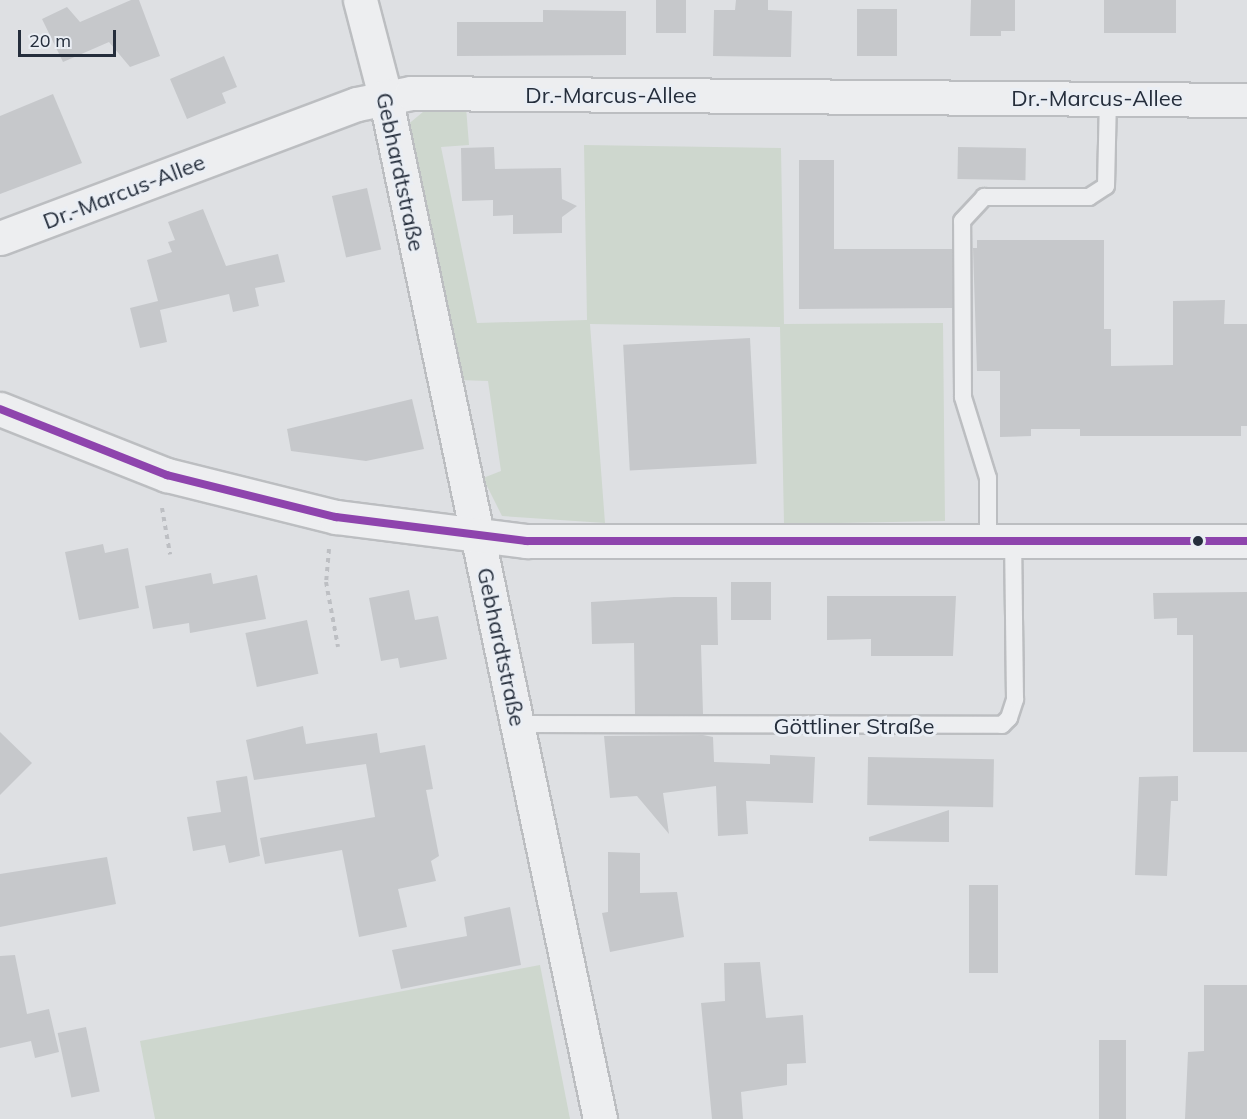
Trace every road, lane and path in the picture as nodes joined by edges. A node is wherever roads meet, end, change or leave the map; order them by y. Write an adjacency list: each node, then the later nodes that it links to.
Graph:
1 (360, 0): 2 (street, Gebhardtstraße)
2 (385, 96): 3 (street, Dr.-Marcus-Allee); 5 (street, Dr.-Marcus-Allee); 8 (street, Gebhardtstraße)
3 (1108, 100): 4 (street, Dr.-Marcus-Allee); 9 (lane)
4 (1247, 100)
5 (0, 238)
6 (0, 409): 8 (street)
7 (161, 507): 12 (path)
8 (477, 535): 9 (street); 14 (street, Gebhardtstraße)
9 (1001, 540): 10 (street); 14 (lane, Göttliner Straße)
10 (1247, 541)
11 (330, 548): 13 (path)
12 (170, 554)
13 (338, 647)
14 (516, 724): 15 (street, Gebhardtstraße)
15 (600, 1119)

